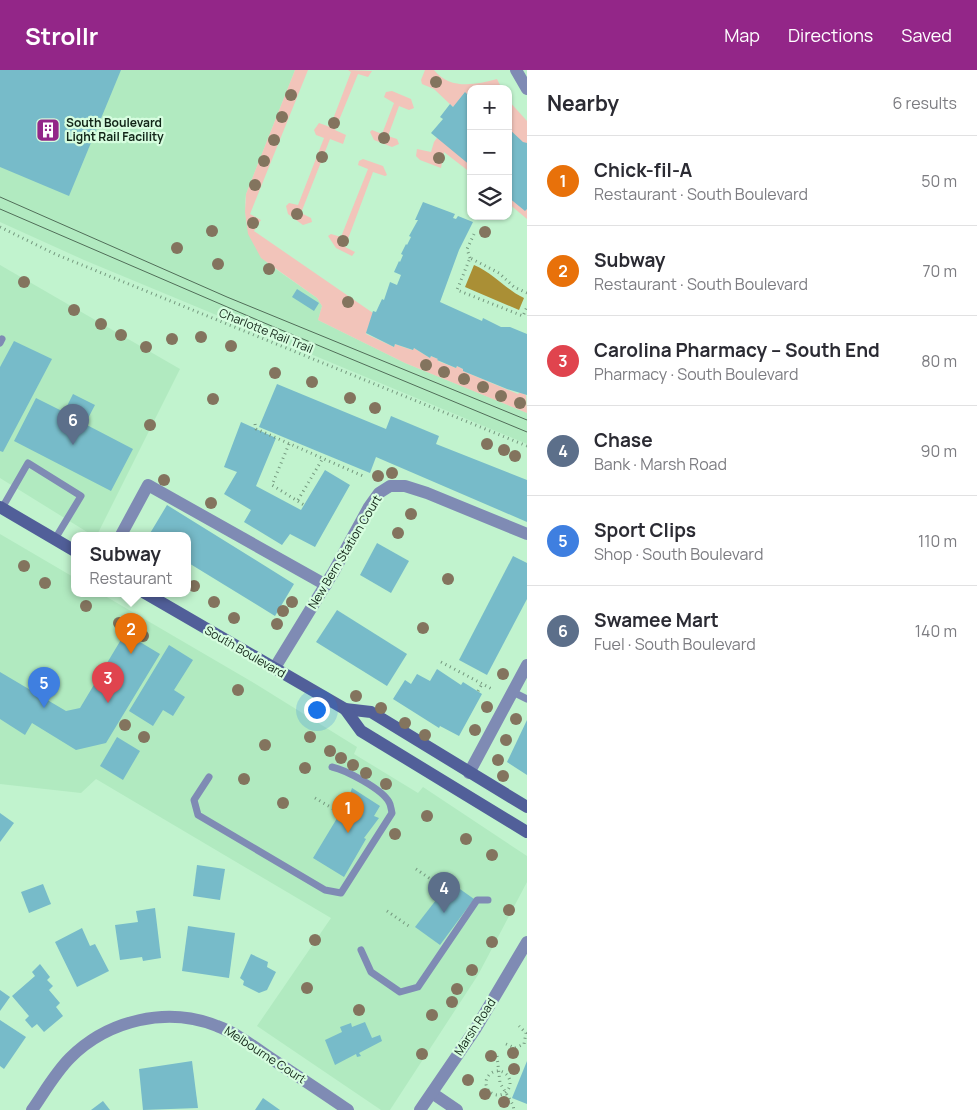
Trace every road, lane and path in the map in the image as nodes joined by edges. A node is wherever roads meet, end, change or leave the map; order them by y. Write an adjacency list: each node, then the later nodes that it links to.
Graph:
1 (516, 70): 2 (street)
2 (527, 89)
3 (0, 227): 10 (path, Charlotte Rail Trail)
4 (475, 232): 5 (path)
5 (470, 258): 6 (path); 7 (path)
6 (527, 294)
7 (526, 310)
8 (255, 424): 9 (path)
9 (289, 444): 11 (path); 13 (path)
10 (527, 446)
11 (323, 458): 12 (path); 13 (path)
12 (363, 476)
13 (298, 500): 14 (path)
14 (304, 504)
15 (1, 507): 18 (main road); 18 (lane)
16 (122, 532): 20 (street)
17 (527, 534): 20 (street, New Bern Station Court)
18 (56, 540): 19 (main road)
19 (71, 549)
20 (326, 585): 24 (street, New Bern Station Court)
21 (152, 597): 24 (main road, South Boulevard)
22 (441, 662): 25 (path)
23 (527, 665): 28 (street)
24 (274, 669): 30 (main road, South Boulevard)
25 (482, 684): 26 (path); 27 (path)
26 (492, 689)
27 (478, 691)
28 (513, 692): 29 (lane); 32 (street)
29 (527, 699)
30 (345, 709): 32 (main road, South Boulevard); 37 (main road, South Boulevard)
31 (332, 767): 33 (lane)
32 (468, 773): 35 (main road, South Boulevard)
33 (209, 777)
34 (315, 798): 36 (path)
35 (527, 807)
36 (336, 811)
37 (527, 832)
38 (416, 869): 39 (path)
39 (439, 885)
40 (488, 900): 44 (lane)
41 (387, 911): 42 (path)
42 (410, 927)
43 (527, 942): 49 (street, Marsh Road)
44 (361, 950)
45 (519, 1026): 46 (path)
46 (506, 1044)
47 (497, 1056): 48 (path)
48 (499, 1072): 50 (path); 50 (path); 50 (path)
49 (432, 1093): 53 (street, Marsh Road); 54 (street)
50 (505, 1093): 55 (path)
51 (32, 1110): 52 (street, Melbourne Court)
52 (348, 1110)
53 (420, 1110)
54 (457, 1110)
55 (514, 1110)

